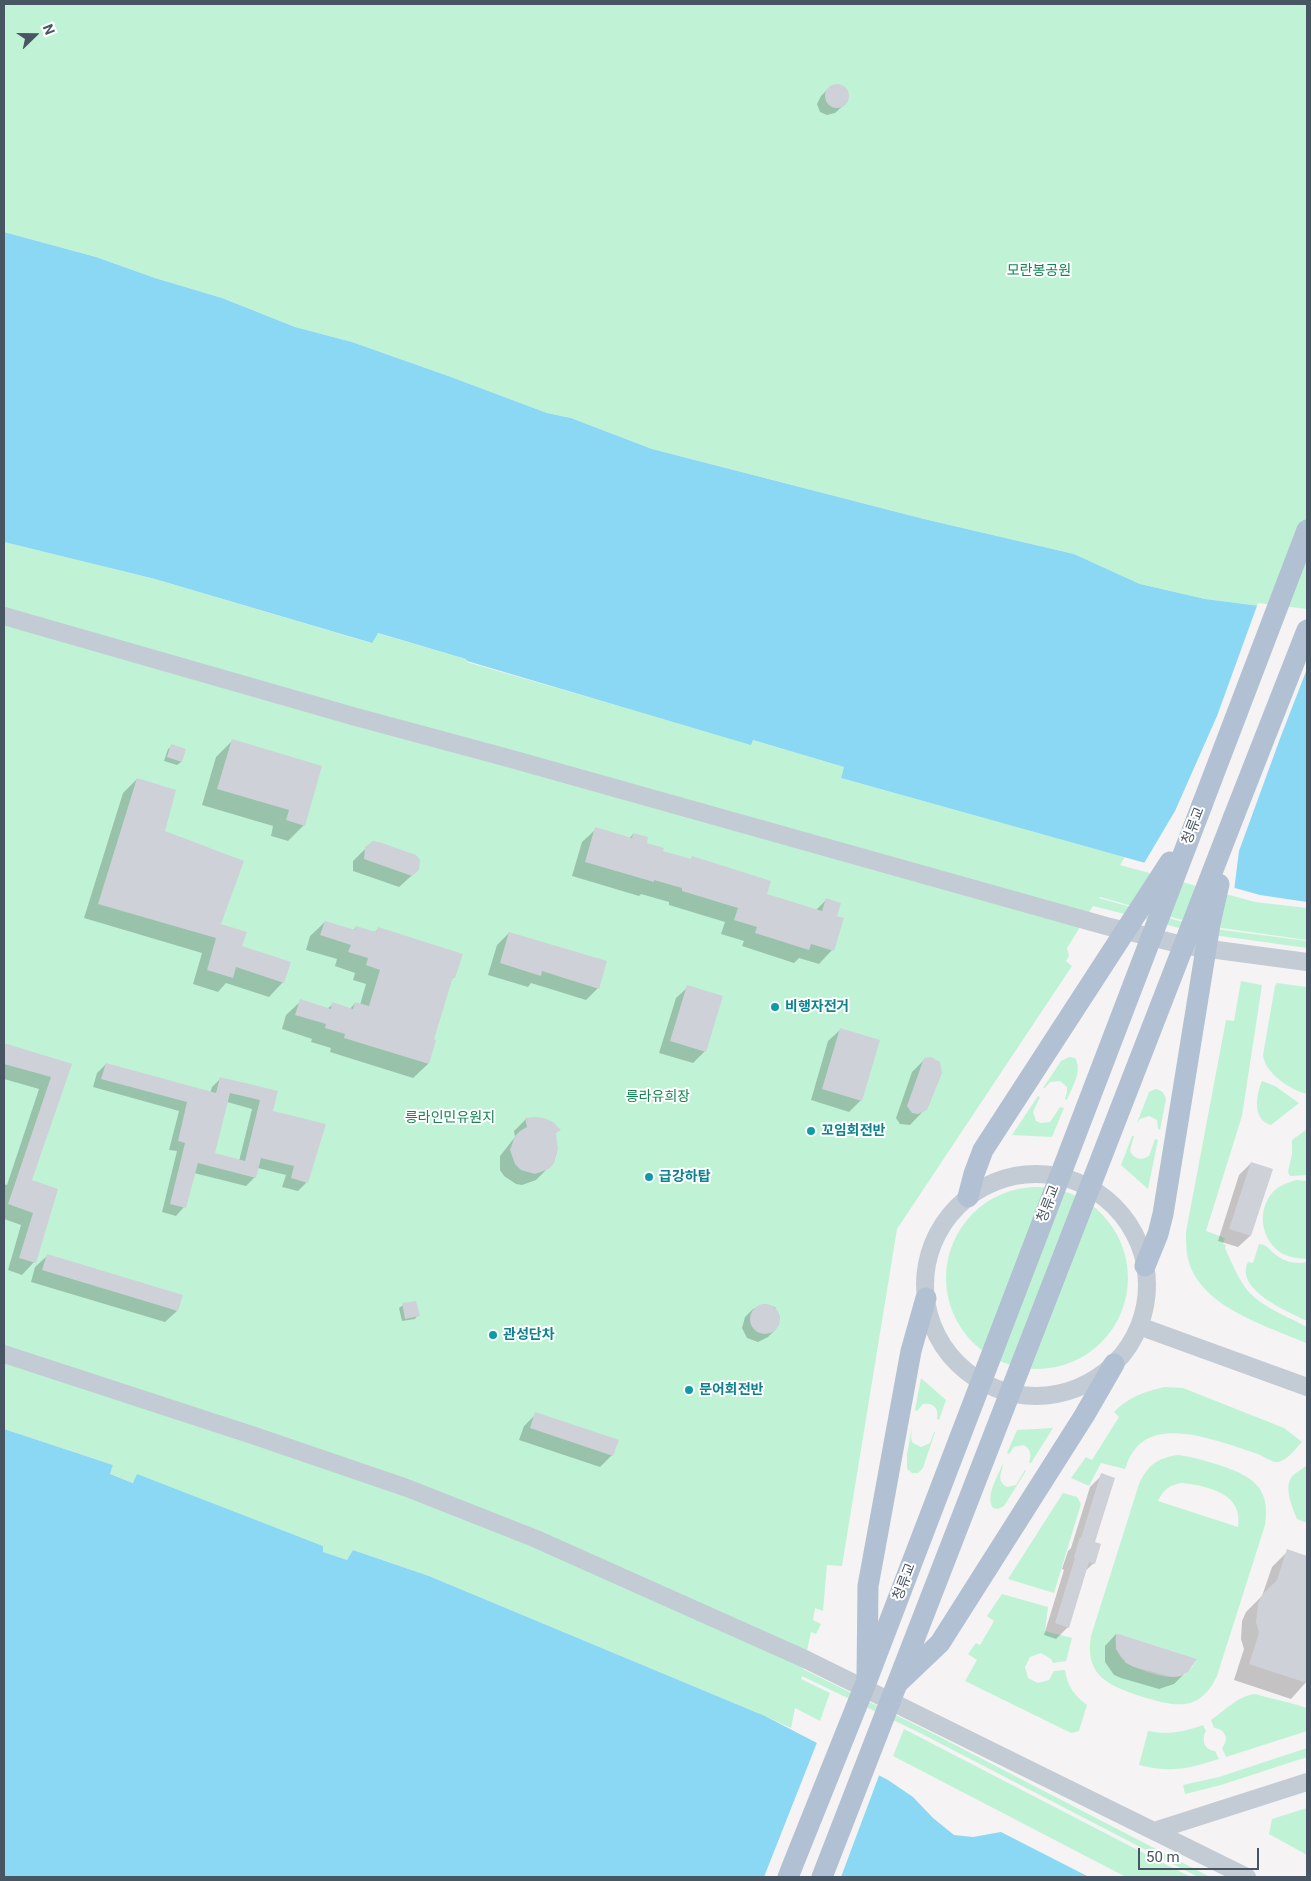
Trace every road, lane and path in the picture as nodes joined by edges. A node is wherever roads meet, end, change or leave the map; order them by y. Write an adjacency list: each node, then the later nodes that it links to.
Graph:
1 (1307, 530): 4 (main road, 청류교)
2 (4, 616): 6 (street)
3 (1307, 630): 5 (main road)
4 (1202, 805): 7 (main road, bridge); 14 (main road, 청류교, bridge)
5 (1234, 816): 8 (main road, bridge); 15 (main road, bridge)
6 (1307, 962)
7 (968, 1197): 8 (street, bridge); 9 (street)
8 (1145, 1266): 10 (street)
9 (926, 1298): 12 (street, bridge); 14 (main road)
10 (1139, 1326): 12 (street); 13 (street)
11 (4, 1354): 17 (street)
12 (1114, 1364): 15 (main road)
13 (1300, 1384)
14 (867, 1680): 18 (main road, 청류교, bridge)
15 (898, 1683): 19 (main road, bridge)
16 (1307, 1782): 17 (street)
17 (1154, 1831): 20 (street)
18 (788, 1877)
19 (822, 1877)
20 (1247, 1877)

